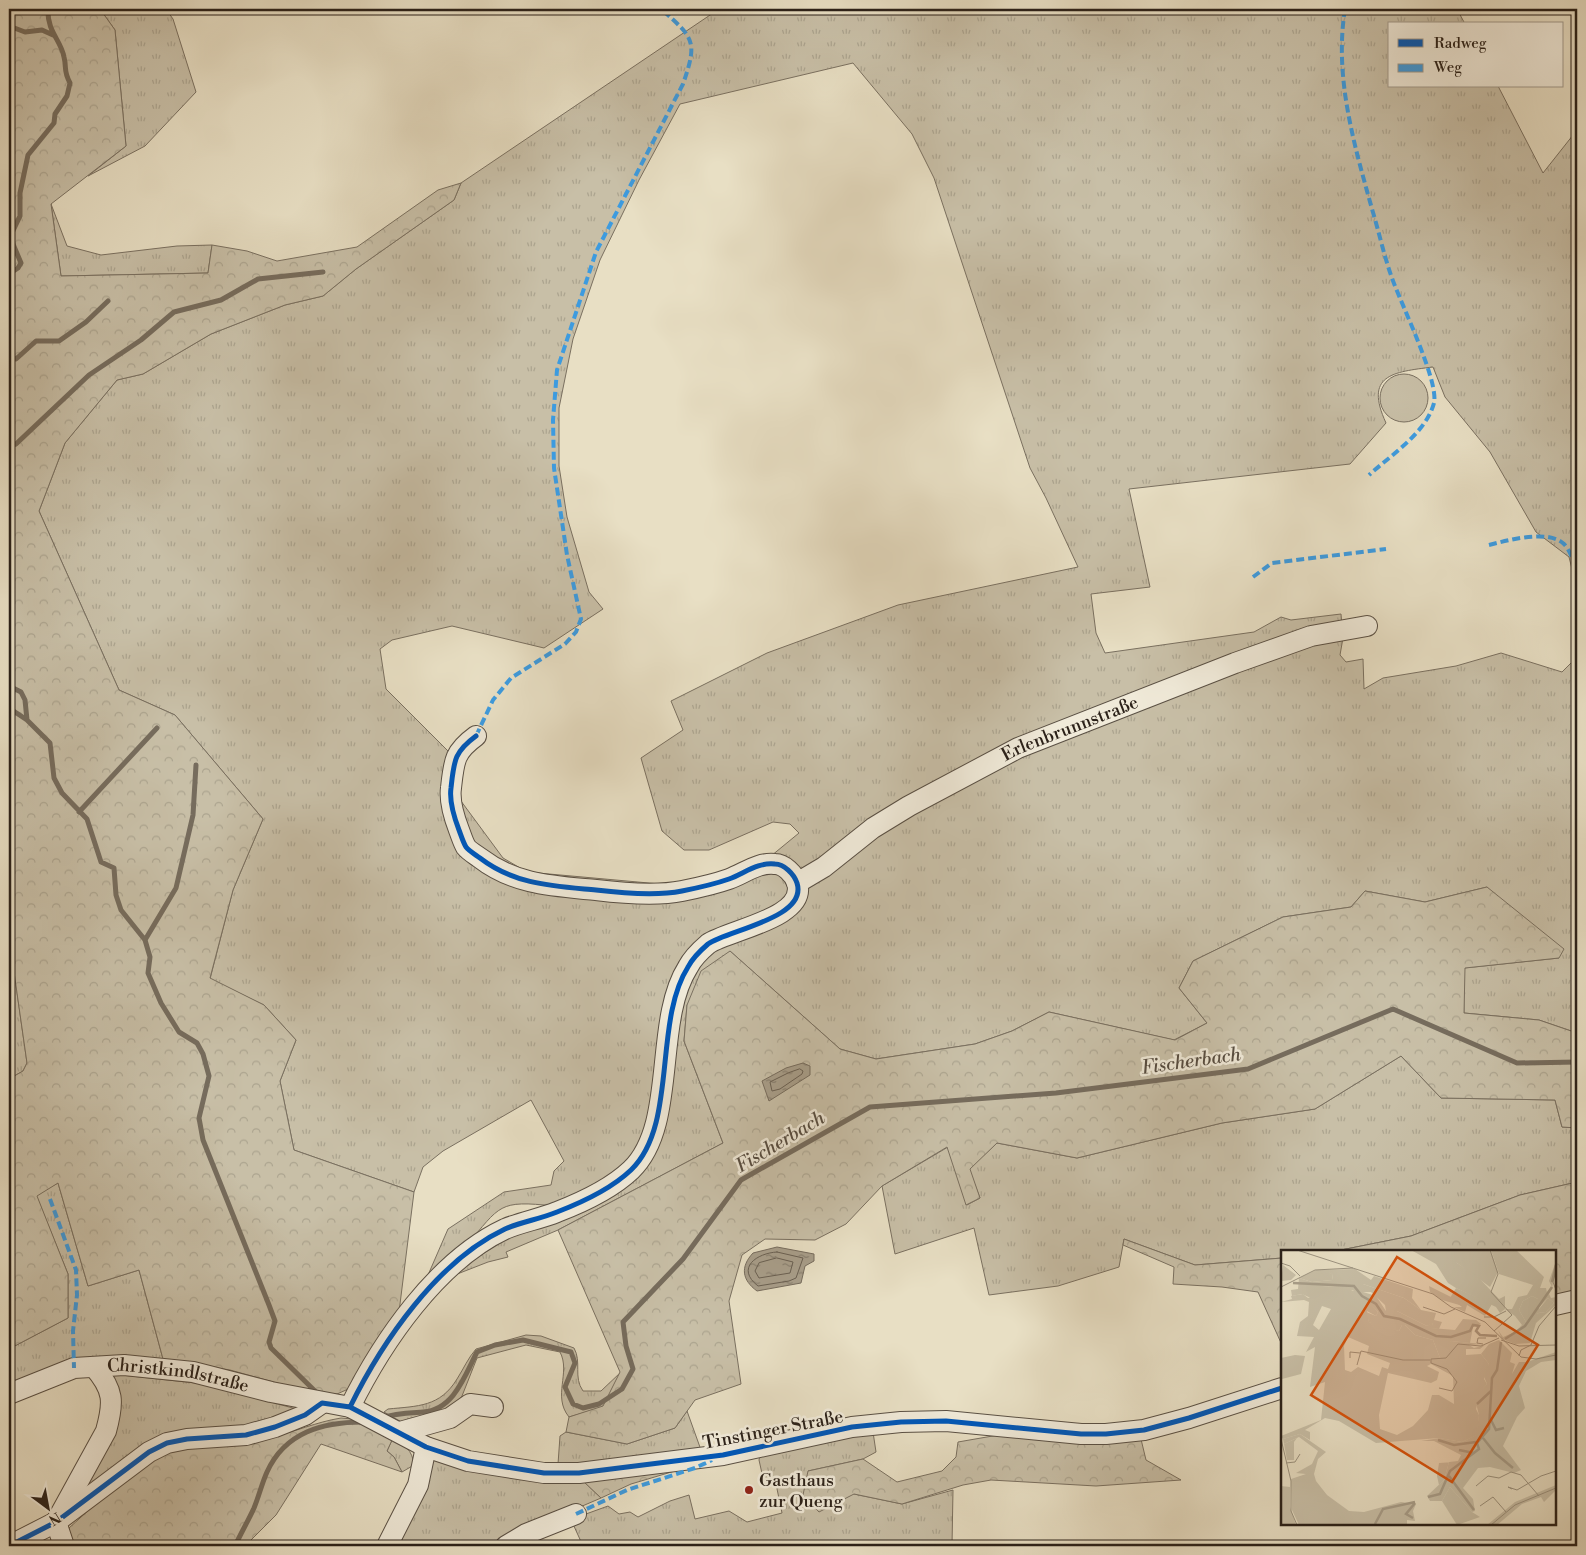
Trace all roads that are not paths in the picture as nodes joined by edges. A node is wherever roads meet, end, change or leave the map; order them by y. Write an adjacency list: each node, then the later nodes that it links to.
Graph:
1 (1366, 626): 3 (street, Erlenbrunnstraße)
2 (476, 736): 3 (street)
3 (797, 883): 11 (street)
4 (1577, 1300): 5 (street)
5 (1556, 1305)
6 (94, 1367): 8 (street, Christkindlstraße); 9 (street, Christkindlstraße); 15 (street)
7 (1281, 1388): 13 (street, Tinstinger Straße)
8 (9, 1394)
9 (322, 1402): 11 (street, Christkindlstraße); 15 (street)
10 (493, 1406): 12 (street)
11 (357, 1410): 12 (street, Tinstinger Straße)
12 (396, 1431): 13 (street, Tinstinger Straße)
13 (426, 1447): 18 (street)
14 (576, 1514): 19 (street)
15 (56, 1522): 16 (street); 17 (street)
16 (9, 1546)
17 (64, 1546)
18 (387, 1546)
19 (506, 1546)

